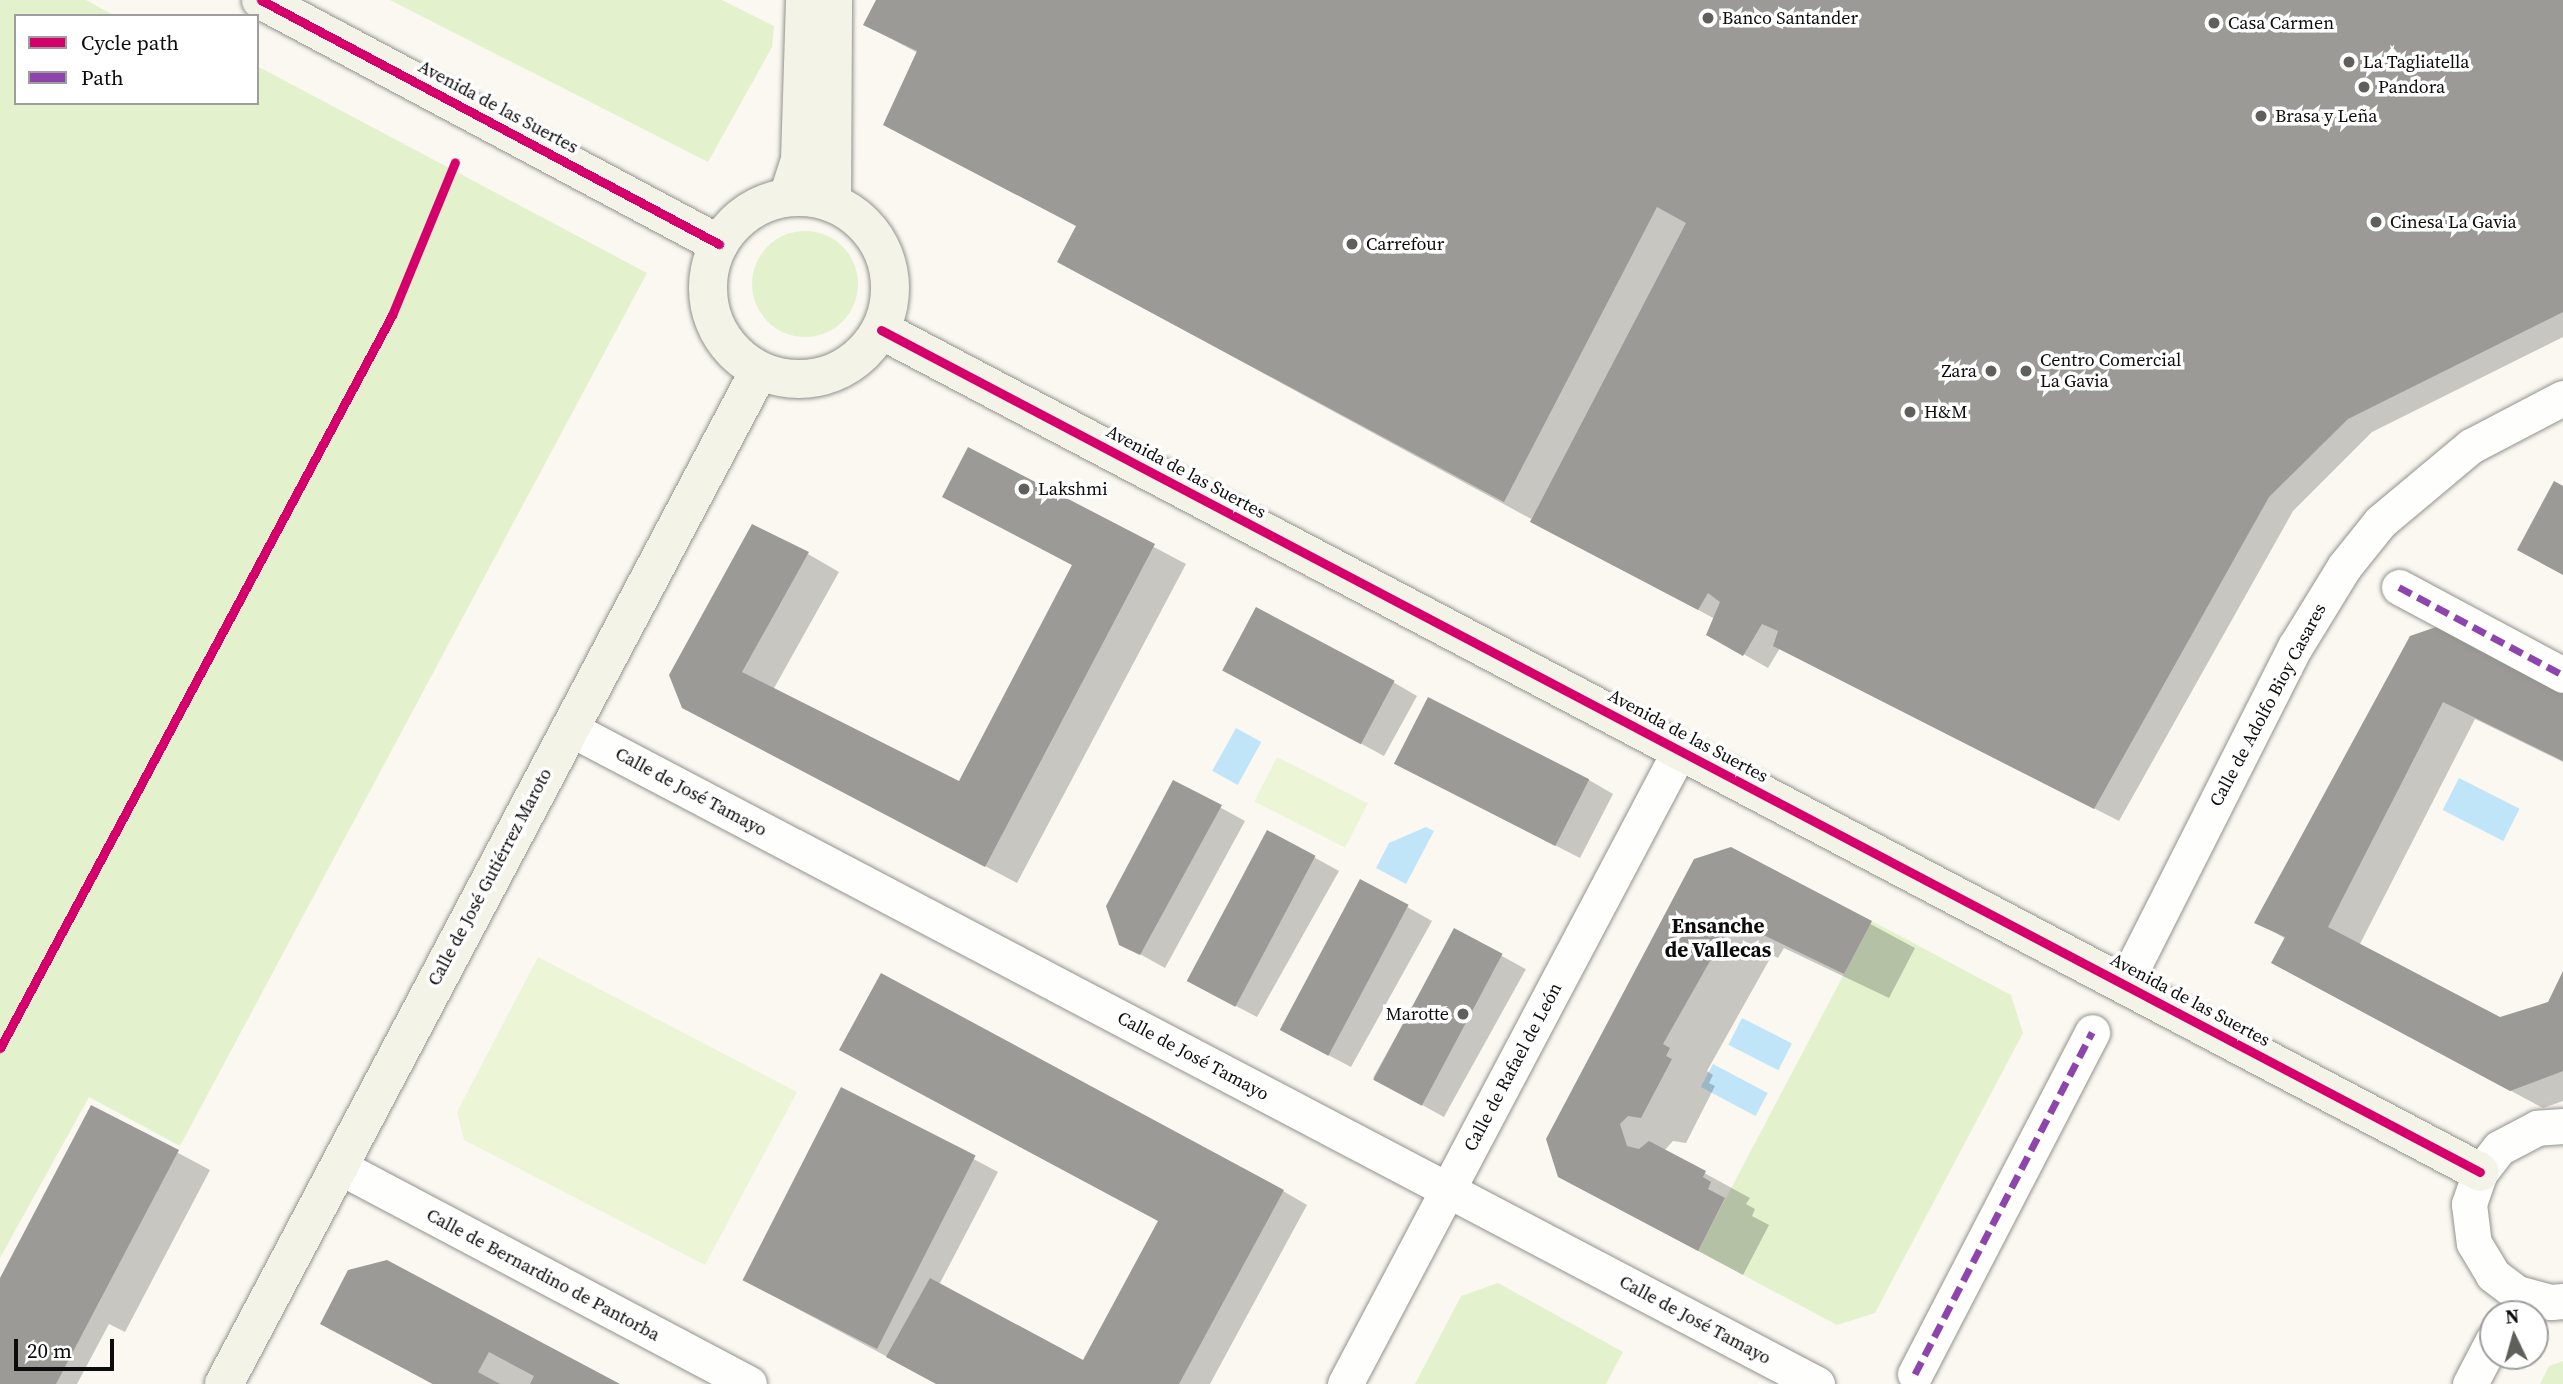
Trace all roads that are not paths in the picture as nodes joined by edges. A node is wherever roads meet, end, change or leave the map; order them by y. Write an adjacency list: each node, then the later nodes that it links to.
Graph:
1 (261, 0): 6 (main road, Avenida de las Suertes)
2 (805, 0): 4 (main road)
3 (832, 0): 5 (main road)
4 (788, 197): 5 (main road); 6 (main road)
5 (832, 203): 7 (main road)
6 (719, 244): 8 (main road)
7 (881, 330): 8 (main road); 13 (main road, Avenida de las Suertes)
8 (759, 371): 12 (main road, Calle de José Gutiérrez Maroto)
9 (2563, 398): 14 (street, Calle de Adolfo Bioy Casares)
10 (2399, 587): 11 (street)
11 (2563, 675)
12 (569, 728): 17 (main road, Calle de José Gutiérrez Maroto); 19 (street, Calle de José Tamayo)
13 (1680, 750): 14 (main road, Avenida de las Suertes); 19 (street, Calle de Rafael de León)
14 (2125, 983): 18 (main road, Avenida de las Suertes)
15 (2092, 1032): 22 (street)
16 (2563, 1126): 18 (street)
17 (338, 1166): 23 (main road, Calle de José Gutiérrez Maroto); 24 (street, Calle de Bernardino de Pantorba)
18 (2480, 1172): 20 (street)
19 (1447, 1190): 25 (street, Calle de Rafael de León); 26 (street, Calle de José Tamayo)
20 (2509, 1300)
21 (2479, 1367): 27 (street)
22 (1915, 1374)
23 (224, 1384)
24 (749, 1384)
25 (1345, 1384)
26 (1817, 1384)
27 (2470, 1384)

